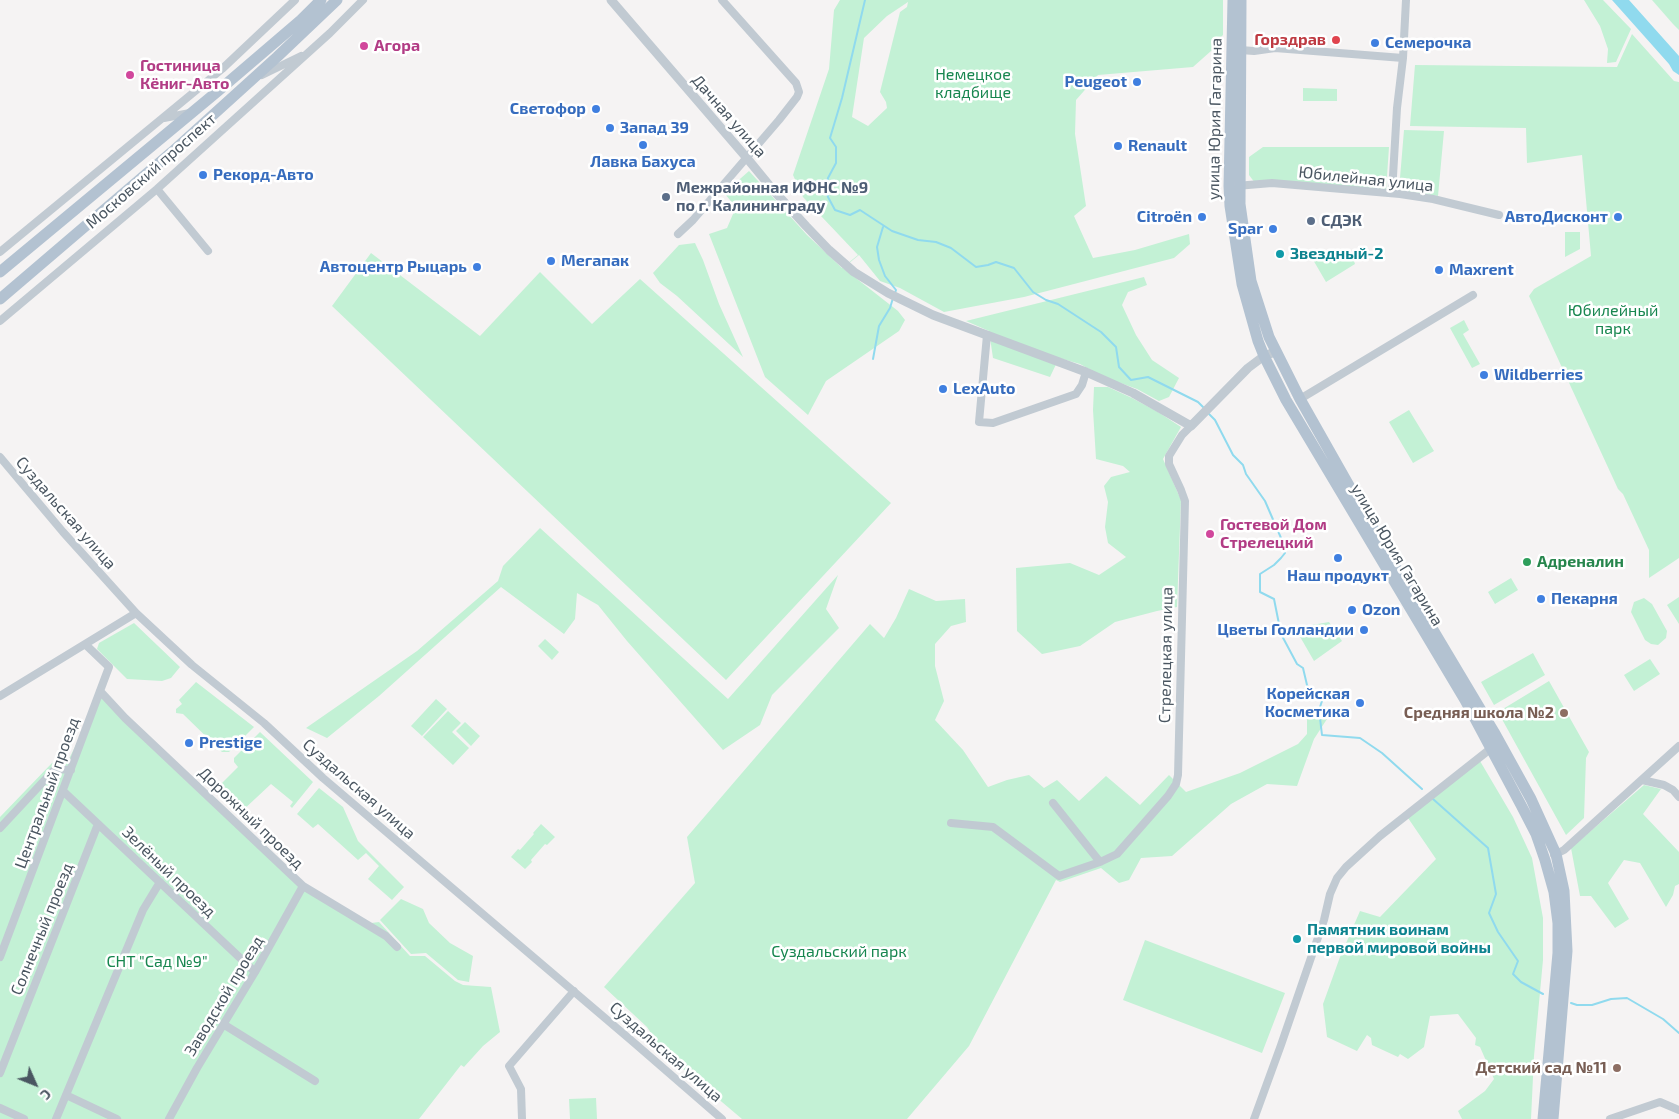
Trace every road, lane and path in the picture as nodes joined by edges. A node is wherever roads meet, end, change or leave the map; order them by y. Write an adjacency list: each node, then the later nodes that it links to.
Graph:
1 (295, 0): 10 (street, Московский проспект)
2 (321, 0): 11 (main road, Московский проспект)
3 (337, 0): 14 (main road, Московский проспект)
4 (362, 0): 13 (street, Московский проспект)
5 (611, 0): 21 (street, Дачная улица)
6 (722, 0): 21 (street)
7 (1233, 0): 22 (main road, улица Юрия Гагарина)
8 (1241, 0): 12 (main road, улица Юрия Гагарина)
9 (1406, 0): 15 (street)
10 (257, 36): 11 (street); 18 (street, Московский проспект)
11 (274, 43): 14 (main road); 17 (main road, Московский проспект)
12 (1240, 50): 15 (street); 22 (main road, улица Юрия Гагарина)
13 (310, 51): 16 (street); 23 (street, Московский проспект)
14 (277, 57): 16 (main road, Московский проспект)
15 (1403, 58): 24 (street)
16 (252, 80): 20 (main road, Московский проспект)
17 (192, 113): 18 (street); 19 (main road, Московский проспект)
18 (162, 118): 28 (street, Московский проспект)
19 (162, 137): 20 (main road); 29 (main road, Московский проспект)
20 (172, 152): 31 (main road, Московский проспект)
21 (746, 157): 26 (street); 33 (street, Дачная улица)
22 (1234, 186): 24 (street, Юбилейная улица); 34 (main road, улица Юрия Гагарина)
23 (157, 189): 27 (street); 32 (street, Московский проспект)
24 (1392, 193): 25 (street, Юбилейная улица)
25 (1498, 215)
26 (678, 234)
27 (208, 250)
28 (0, 252)
29 (0, 272)
30 (1474, 295): 36 (street)
31 (0, 299)
32 (0, 321)
33 (987, 335): 35 (street, Дачная улица); 35 (street)
34 (1270, 354): 36 (main road, улица Юрия Гагарина); 37 (street, Стрелецкая улица); 43 (main road, улица Юрия Гагарина)
35 (1086, 372): 37 (street)
36 (1300, 399): 43 (main road, улица Юрия Гагарина)
37 (1191, 426): 54 (street, Стрелецкая улица)
38 (0, 456): 39 (street, Суздальская улица)
39 (136, 612): 40 (street); 60 (street, Суздальская улица)
40 (86, 644): 41 (street, Центральный проезд); 42 (street)
41 (100, 691): 45 (street, Центральный проезд); 56 (street, Дорожный проезд)
42 (0, 696)
43 (1495, 745): 53 (main road, улица Юрия Гагарина); 73 (street)
44 (1679, 746): 46 (street)
45 (70, 770): 47 (street, Центральный проезд); 52 (street)
46 (1642, 780): 48 (street); 53 (street)
47 (63, 791): 51 (street, Зелёный проезд); 58 (street, Центральный проезд)
48 (1679, 797)
49 (1053, 802): 54 (street)
50 (951, 823): 54 (street, Стрелецкая улица)
51 (98, 824): 55 (street, Зелёный проезд); 62 (street, Солнечный проезд)
52 (0, 828)
53 (1551, 857): 74 (main road, улица Юрия Гагарина); 75 (main road, улица Юрия Гагарина)
54 (1100, 862)
55 (160, 882): 59 (street, Зелёный проезд); 64 (street)
56 (303, 886): 57 (street, Дорожный проезд); 59 (street, Заводской проезд)
57 (397, 947)
58 (0, 957)
59 (255, 972): 61 (street, Заводской проезд)
60 (574, 991): 71 (street); 72 (street, Суздальская улица)
61 (223, 1024): 63 (street); 70 (street, Заводской проезд)
62 (0, 1073)
63 (315, 1081)
64 (66, 1095): 68 (street); 69 (street)
65 (0, 1108): 67 (street)
66 (1679, 1110): 76 (street)
67 (24, 1119)
68 (56, 1119)
69 (118, 1119)
70 (169, 1119)
71 (522, 1119)
72 (722, 1119)
73 (1254, 1119)
74 (1543, 1119)
75 (1553, 1119)
76 (1610, 1119)

